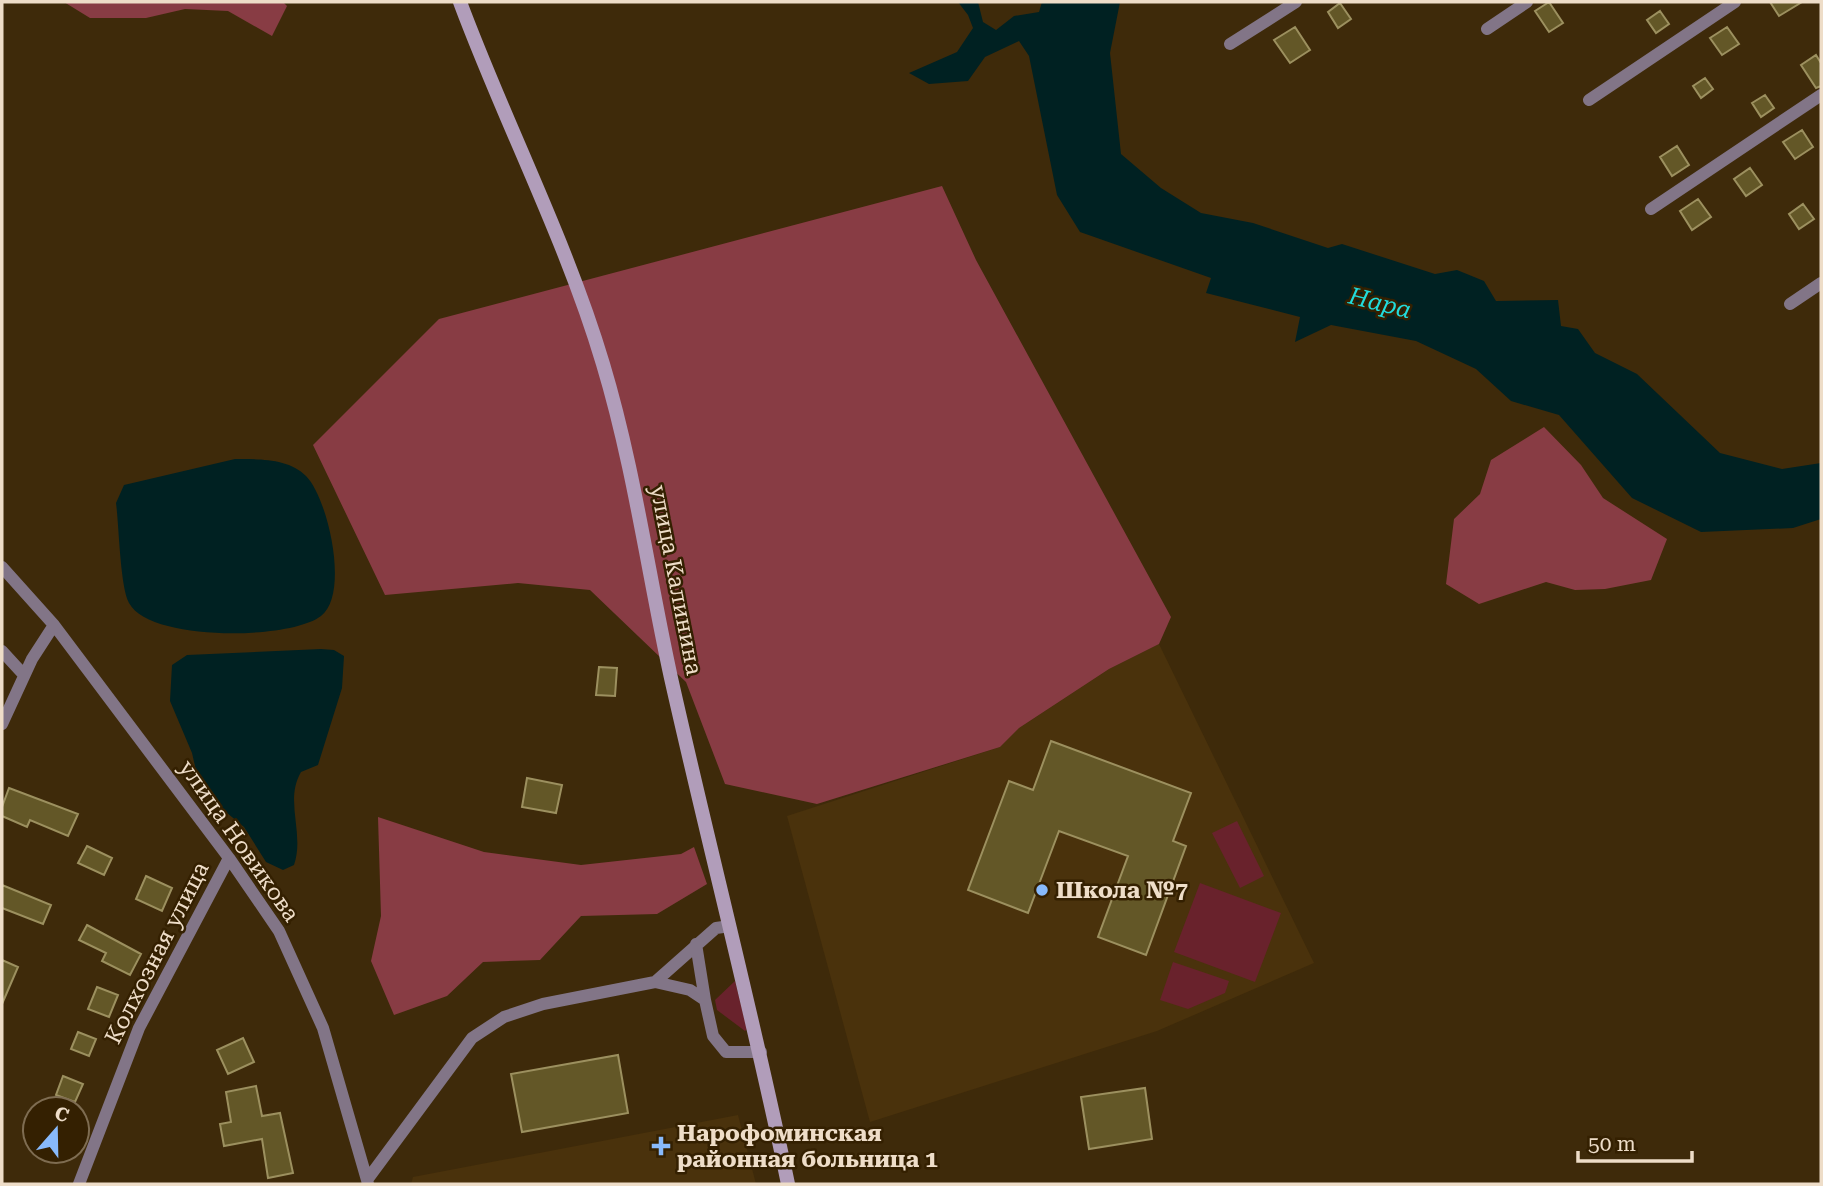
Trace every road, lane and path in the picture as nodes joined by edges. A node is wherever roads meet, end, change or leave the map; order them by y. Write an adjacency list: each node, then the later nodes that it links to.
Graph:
1 (460, 2): 18 (street, улица Калинина)
2 (1296, 2): 6 (street)
3 (1527, 2): 5 (street)
4 (1735, 2): 8 (street)
5 (1487, 29)
6 (1230, 44)
7 (1821, 95): 9 (street)
8 (1589, 100)
9 (1651, 209)
10 (1821, 283): 11 (street)
11 (1790, 304)
12 (2, 567): 13 (street, улица Новикова)
13 (54, 625): 15 (street); 17 (street, улица Новикова)
14 (2, 650): 15 (street)
15 (24, 675): 16 (street)
16 (2, 724)
17 (229, 858): 23 (street, улица Новикова); 24 (street, Колхозная улица)
18 (730, 926): 19 (street); 22 (street, улица Калинина)
19 (696, 944): 20 (street); 21 (street)
20 (655, 982): 21 (street); 23 (street, улица Новикова)
21 (705, 1000): 22 (street)
22 (761, 1052): 25 (street, улица Калинина)
23 (367, 1182)
24 (79, 1184)
25 (788, 1184)

